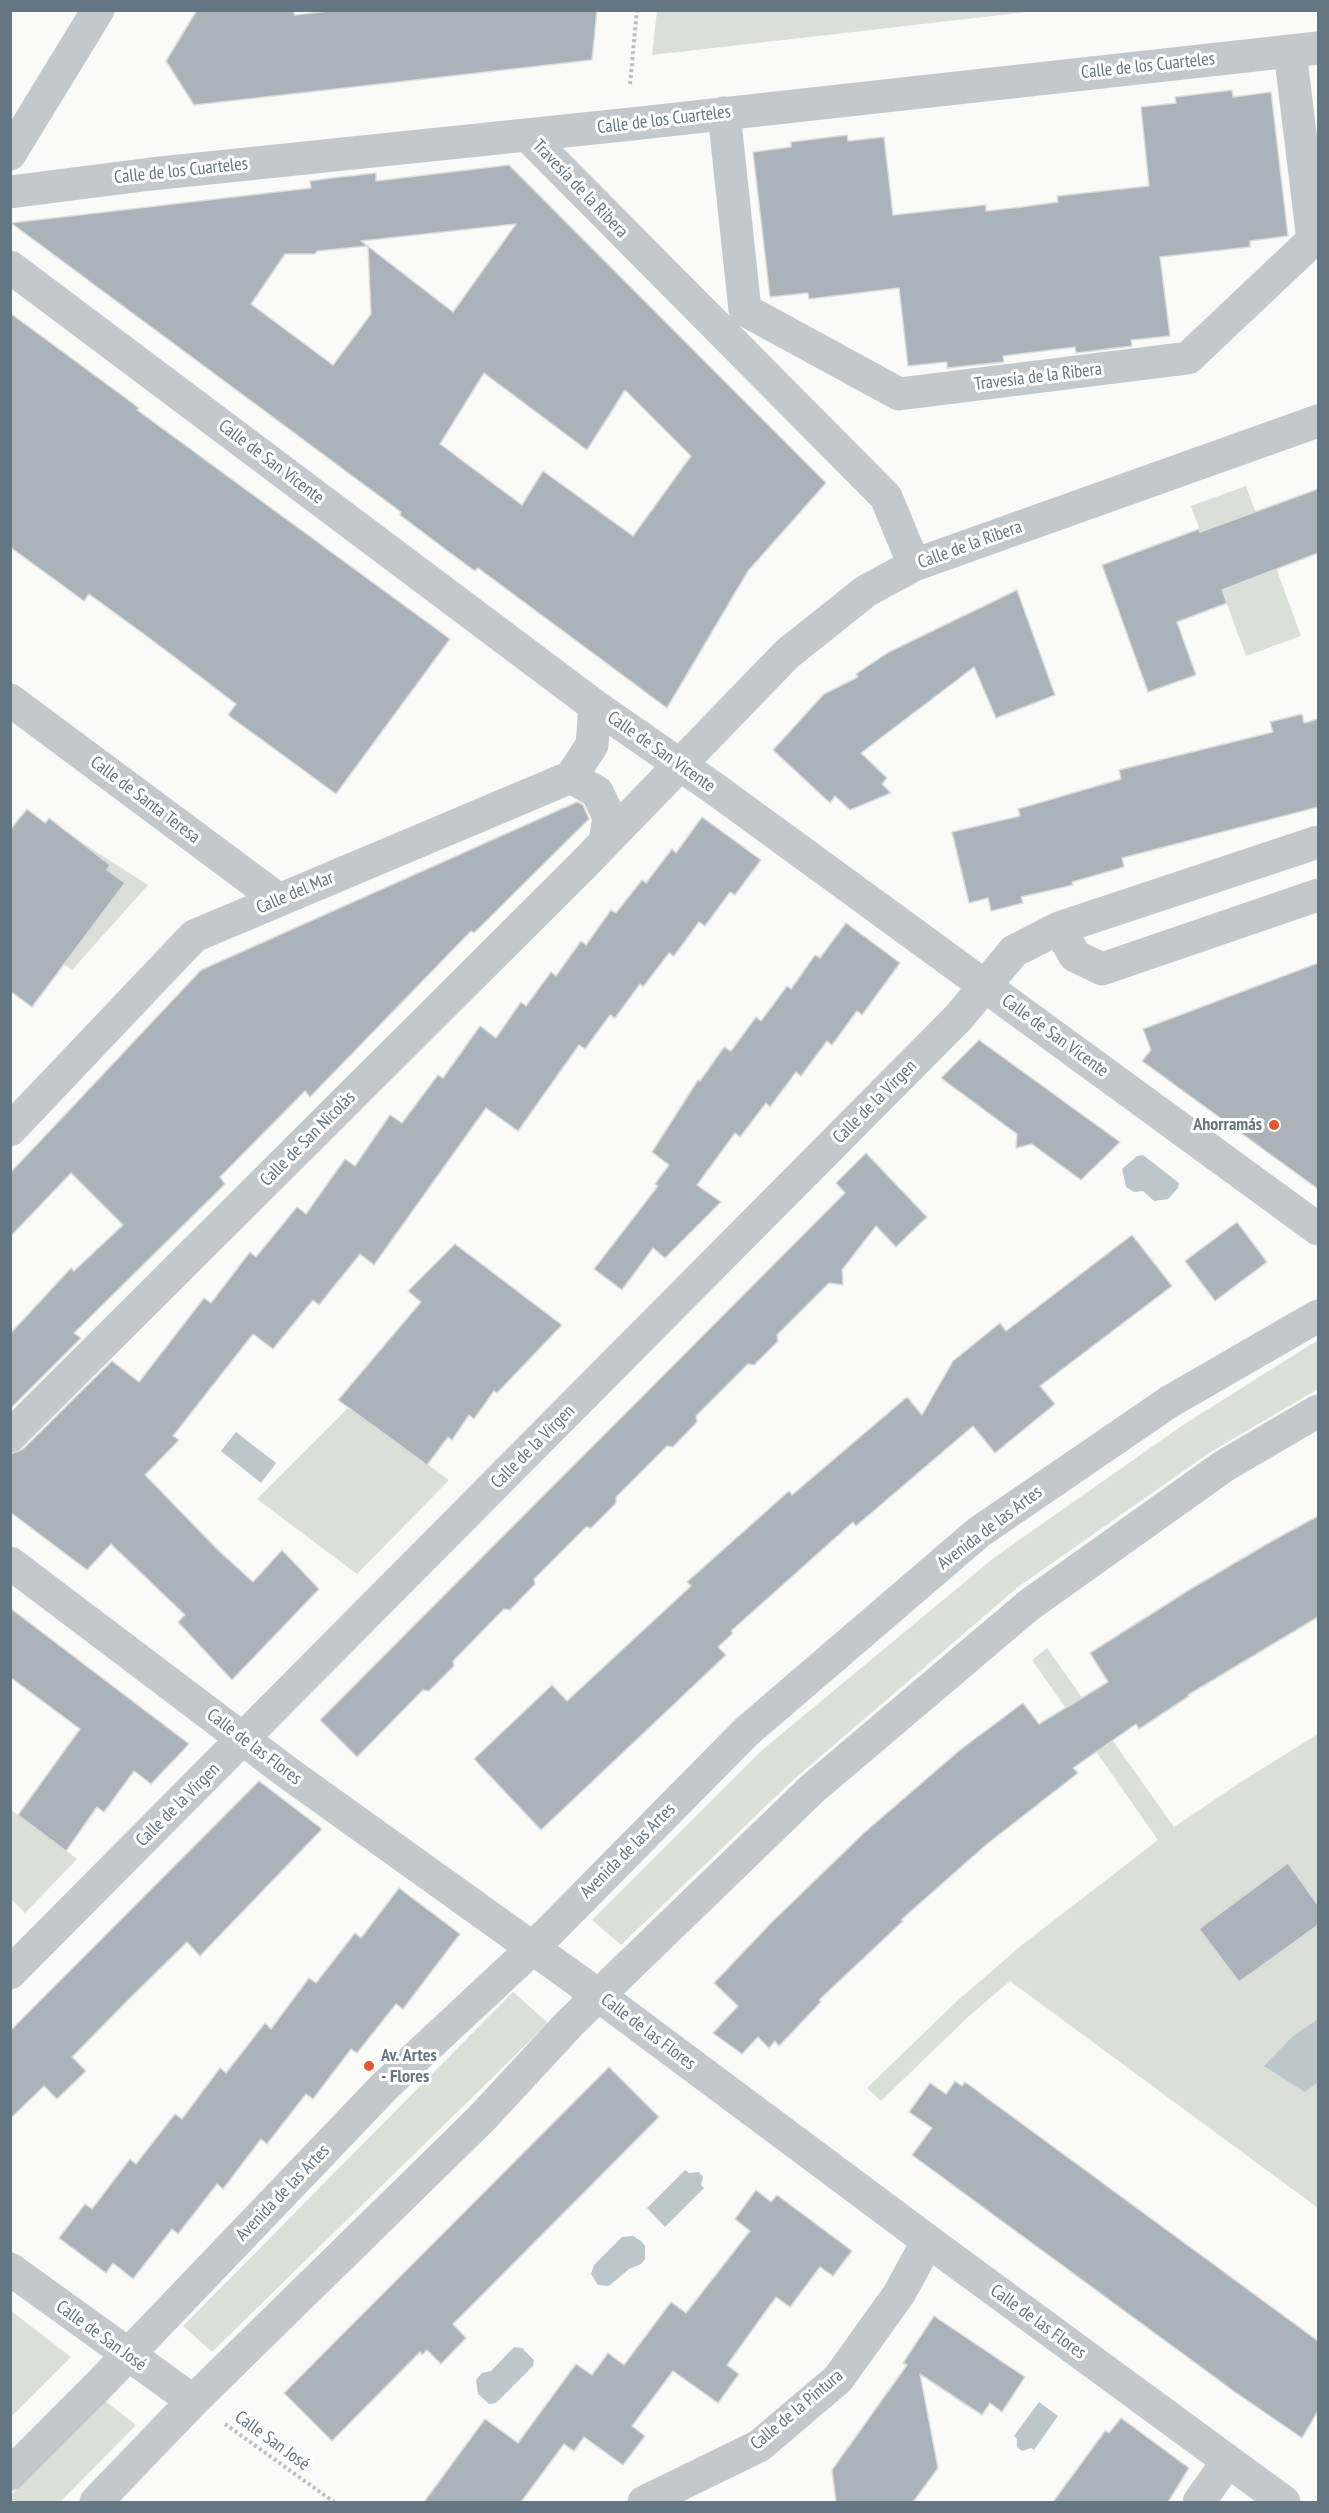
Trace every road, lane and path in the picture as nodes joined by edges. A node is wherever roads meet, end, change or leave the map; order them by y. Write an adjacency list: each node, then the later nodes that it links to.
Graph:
1 (98, 10): 7 (street)
2 (637, 10): 5 (path)
3 (1304, 50): 4 (street, Calle de los Cuarteles); 4 (street, Travesía de la Ribera)
4 (724, 113): 5 (street, Calle de los Cuarteles)
5 (632, 124): 6 (street, Calle de los Cuarteles)
6 (527, 135): 8 (street, Calle de los Cuarteles); 11 (street, Travesía de la Ribera)
7 (10, 154)
8 (10, 192)
9 (10, 267): 13 (street, Calle de San Vicente)
10 (1318, 421): 11 (street, Calle de la Ribera)
11 (914, 565): 14 (street, Calle de la Ribera)
12 (10, 700): 19 (street, Calle de Santa Teresa)
13 (595, 706): 14 (street, Calle de San Vicente); 15 (street)
14 (679, 764): 16 (street, Calle de San Nicolás); 21 (street, Calle de San Vicente)
15 (571, 777): 16 (street); 19 (street, Calle del Mar)
16 (605, 842): 26 (street, Calle de San Nicolás)
17 (1318, 842): 20 (street, Calle de la Virgen)
18 (1318, 895): 20 (street)
19 (279, 900): 22 (street, Calle del Mar)
20 (1059, 928): 21 (street, Calle de la Virgen)
21 (986, 986): 23 (street, Calle de San Vicente); 28 (street, Calle de la Virgen)
22 (15, 1118)
23 (1318, 1229)
24 (1318, 1316): 29 (street, Avenida de las Artes)
25 (1318, 1412): 31 (street)
26 (10, 1436)
27 (10, 1563): 28 (street, Calle de las Flores)
28 (243, 1738): 29 (street, Calle de las Flores); 30 (street, Calle de la Virgen)
29 (532, 1949): 31 (street, Calle de las Flores); 34 (street, Avenida de las Artes)
30 (10, 1973)
31 (598, 1995): 32 (street, Calle de las Flores); 35 (street)
32 (928, 2241): 36 (street, Calle de las Flores); 40 (street, Calle de la Pintura)
33 (10, 2269): 34 (street, Calle de San José)
34 (128, 2355): 35 (street, Calle de San José); 37 (street, Avenida de las Artes)
35 (193, 2401): 38 (street); 39 (path, Calle San José)
36 (1228, 2462): 41 (street); 42 (street, Calle de las Flores)
37 (10, 2474)
38 (96, 2502)
39 (334, 2502)
40 (644, 2502)
41 (1199, 2502)
42 (1284, 2502)

